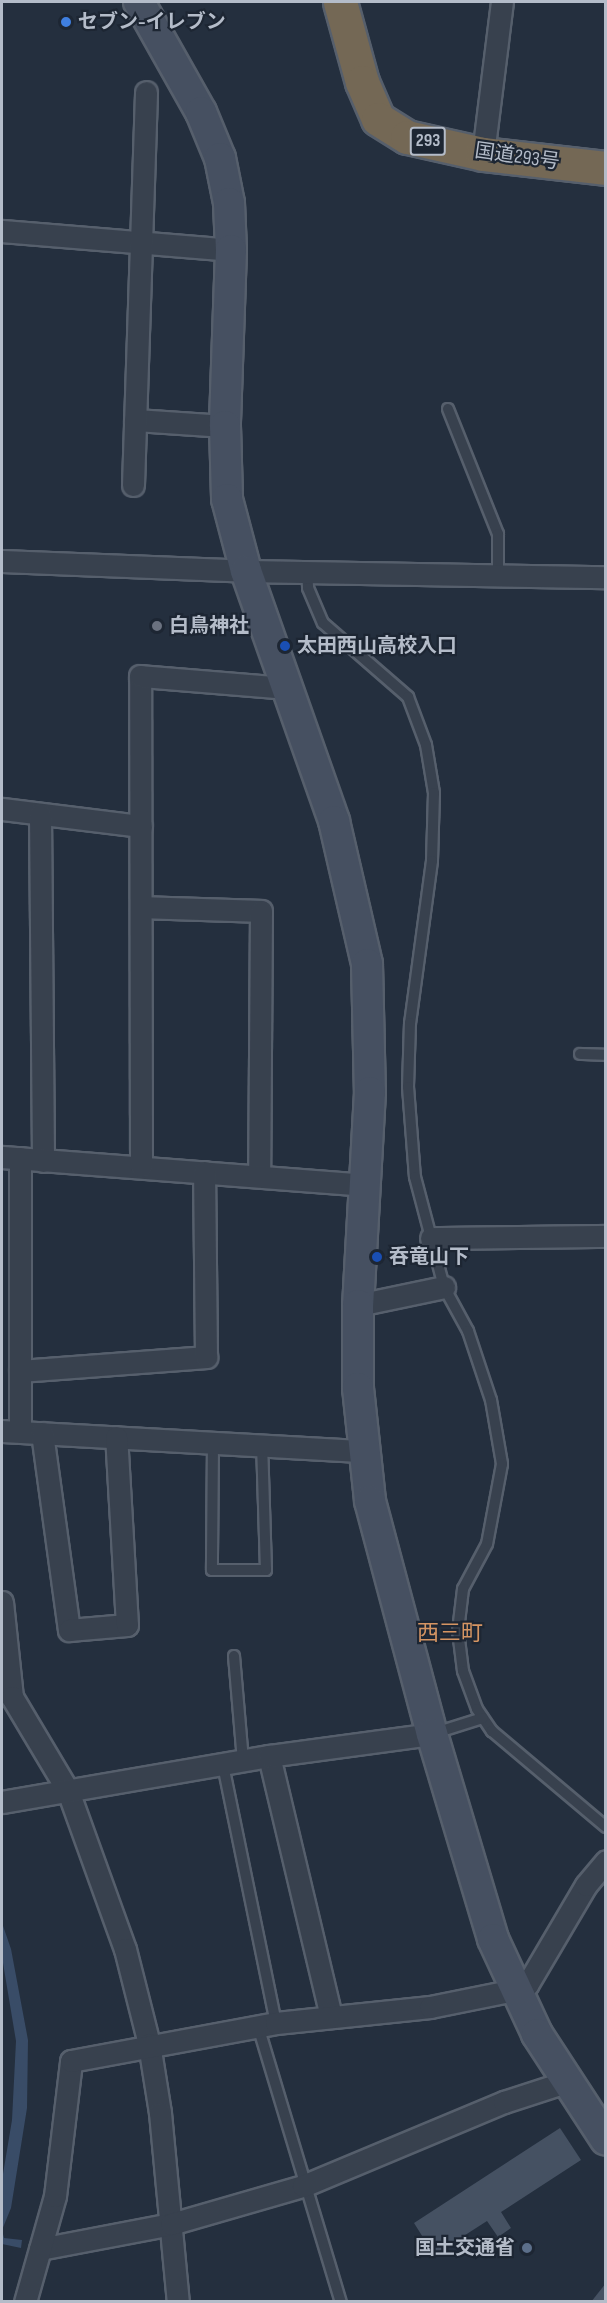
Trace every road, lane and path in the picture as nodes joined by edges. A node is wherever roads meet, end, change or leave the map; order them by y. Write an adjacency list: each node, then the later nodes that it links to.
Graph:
1 (139, 2): 9 (street)
2 (340, 2): 5 (highway, 国道293号 / 293)
3 (502, 2): 5 (street)
4 (146, 92): 8 (street)
5 (483, 154): 6 (highway, 国道293号 / 293)
6 (606, 168)
7 (2, 231): 8 (street)
8 (143, 243): 9 (street); 11 (street)
9 (231, 250): 12 (street)
10 (448, 409): 17 (lane)
11 (135, 420): 12 (street); 13 (street)
12 (225, 426): 15 (street)
13 (133, 485)
14 (2, 561): 15 (street)
15 (246, 571): 16 (street); 19 (street)
16 (307, 572): 17 (street); 33 (lane)
17 (498, 573): 18 (street)
18 (606, 577)
19 (287, 688): 22 (street); 31 (street)
20 (2, 809): 21 (street)
21 (40, 814): 22 (street); 27 (street)
22 (141, 826): 23 (street)
23 (141, 907): 28 (street); 30 (street)
24 (580, 1054): 25 (lane)
25 (606, 1055)
26 (11, 1157): 27 (street); 36 (street)
27 (43, 1161): 28 (street)
28 (141, 1166): 29 (street)
29 (204, 1172): 30 (street); 36 (street)
30 (259, 1176): 31 (street)
31 (366, 1185): 35 (street)
32 (606, 1236): 33 (street)
33 (431, 1238): 34 (lane)
34 (444, 1287): 35 (street); 45 (lane)
35 (358, 1305): 42 (street)
36 (20, 1371): 37 (street)
37 (10, 1431): 38 (street)
38 (42, 1432): 39 (street); 39 (street)
39 (116, 1437): 40 (street)
40 (213, 1443): 41 (street); 41 (lane)
41 (262, 1446): 42 (street)
42 (362, 1451): 46 (street)
43 (2, 1602): 49 (street)
44 (234, 1656): 48 (lane)
45 (483, 1718): 46 (lane); 51 (lane)
46 (432, 1734): 47 (street); 53 (street)
47 (269, 1756): 48 (street); 54 (street)
48 (233, 1763): 49 (street); 55 (lane)
49 (68, 1791): 50 (street); 56 (street)
50 (2, 1802)
51 (606, 1827)
52 (606, 1861): 53 (street)
53 (514, 1990): 54 (street); 57 (street)
54 (331, 2016): 55 (street)
55 (267, 2025): 56 (street); 59 (lane)
56 (149, 2044): 60 (street); 61 (street)
57 (569, 2081): 58 (street); 59 (street)
58 (606, 2140)
59 (303, 2186): 60 (street); 64 (lane)
60 (171, 2224): 61 (street); 63 (street)
61 (40, 2249): 62 (street)
62 (25, 2301)
63 (178, 2301)
64 (340, 2301)

